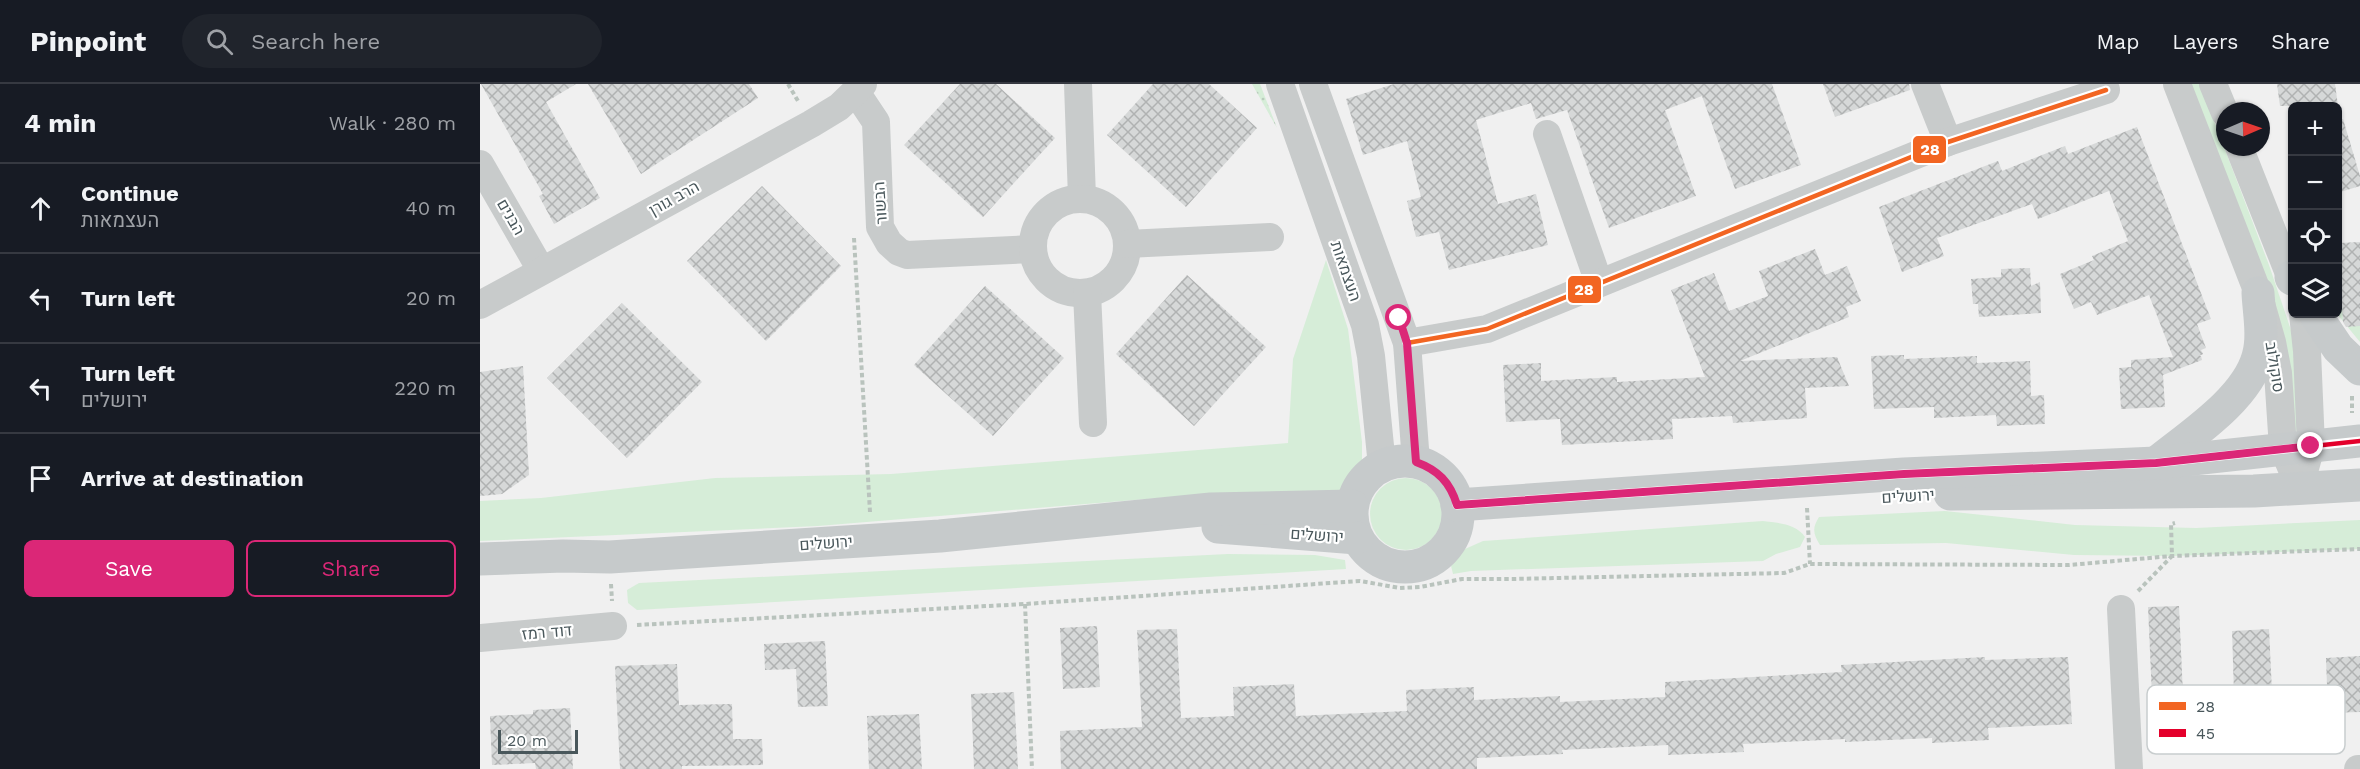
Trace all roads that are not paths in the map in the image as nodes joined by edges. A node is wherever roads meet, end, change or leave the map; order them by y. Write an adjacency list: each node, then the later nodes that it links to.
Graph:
1 (1078, 84): 14 (street)
2 (1280, 84): 33 (street, העצמאות)
3 (1313, 84): 26 (street, העצמאות)
4 (1925, 84): 11 (street)
5 (2177, 84): 22 (street, סוקולוב)
6 (2213, 84): 9 (street)
7 (859, 88): 17 (street, הבשור); 19 (street, הרב גורן)
8 (2106, 90): 11 (street)
9 (2220, 102)
10 (1547, 134): 20 (street)
11 (1948, 142): 20 (street)
12 (2243, 156): 18 (street)
13 (480, 164): 19 (street, הבנים)
14 (1082, 198): 16 (street); 17 (street)
15 (1270, 237): 16 (street)
16 (1127, 244): 21 (street)
17 (1032, 249): 21 (street)
18 (2288, 269)
19 (541, 270): 23 (street, הרב גורן)
20 (1599, 283): 26 (street)
21 (1087, 293): 28 (street)
22 (2258, 293): 30 (street, סוקולוב); 32 (main road)
23 (480, 305)
24 (2303, 318): 30 (street, סוקולוב)
25 (2318, 318): 27 (main road)
26 (1407, 343): 31 (street, העצמאות)
27 (2356, 378)
28 (1093, 423)
29 (2356, 430): 30 (main road, ירושלים)
30 (2297, 447): 32 (main road, ירושלים); 35 (street, סוקולוב)
31 (1416, 462): 33 (main road); 37 (main road)
32 (2156, 463): 37 (main road, ירושלים)
33 (1382, 466): 36 (main road)
34 (2360, 485): 35 (main road, ירושלים)
35 (2300, 488): 37 (main road, ירושלים)
36 (1352, 506): 38 (main road, ירושלים); 39 (main road)
37 (1457, 514): 39 (main road)
38 (1060, 524): 39 (main road, ירושלים); 40 (main road, ירושלים)
39 (1358, 538)
40 (600, 557): 41 (main road, ירושלים); 42 (main road, ירושלים)
41 (480, 559)
42 (480, 573)
43 (2121, 609): 46 (street)
44 (613, 626): 45 (street, דוד רמז)
45 (480, 638)
46 (2129, 769)

